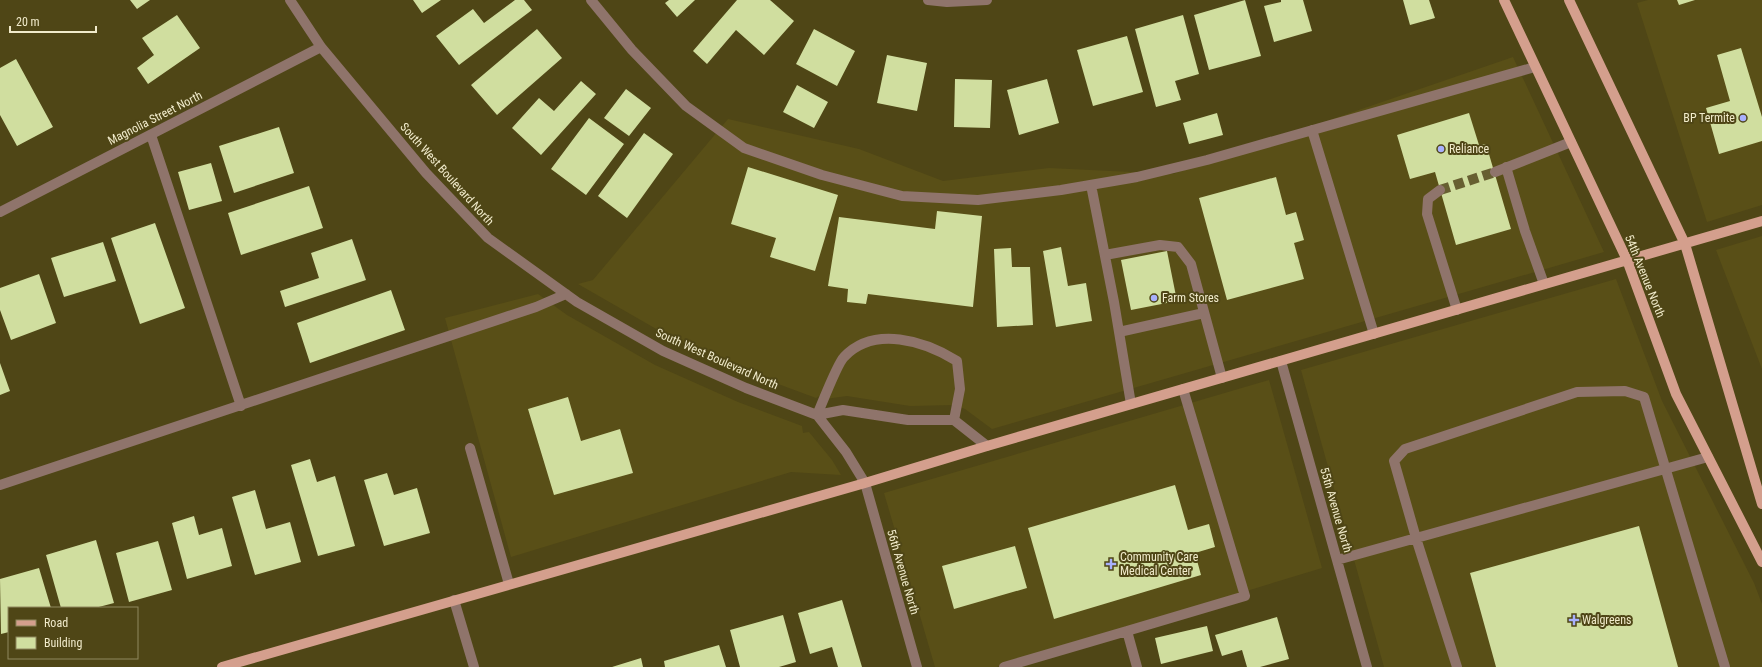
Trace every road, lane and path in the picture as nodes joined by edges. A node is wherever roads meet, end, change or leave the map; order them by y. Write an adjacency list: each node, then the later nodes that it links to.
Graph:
1 (290, 0): 7 (street, South West Boulevard North)
2 (591, 0): 14 (street)
3 (928, 0): 4 (street)
4 (987, 0)
5 (1504, 0): 8 (main road, 54th Avenue North)
6 (1569, 0): 18 (main road)
7 (321, 47): 10 (street, Magnolia Street North); 22 (street, South West Boulevard North)
8 (1535, 67): 9 (street); 11 (main road, 54th Avenue North)
9 (1312, 130): 14 (street); 26 (street)
10 (151, 134): 16 (street, Magnolia Street North); 31 (street)
11 (1571, 142): 12 (street); 20 (main road, 54th Avenue North)
12 (1506, 167): 13 (street); 21 (street)
13 (1494, 172)
14 (1092, 185): 19 (street)
15 (1440, 190): 23 (street)
16 (0, 212)
17 (1762, 221): 18 (main road)
18 (1685, 244): 20 (main road); 40 (main road)
19 (1105, 255): 24 (street); 25 (street)
20 (1627, 260): 21 (main road); 36 (main road, 54th Avenue North)
21 (1544, 284): 23 (main road)
22 (566, 294): 31 (street); 32 (street, South West Boulevard North)
23 (1457, 310): 26 (main road)
24 (1204, 313): 25 (street); 28 (street)
25 (1120, 332): 30 (street)
26 (1374, 334): 27 (main road)
27 (1281, 361): 28 (main road); 42 (street, 55th Avenue North)
28 (1222, 378): 29 (main road)
29 (1183, 389): 30 (main road); 46 (street)
30 (1131, 404): 34 (main road)
31 (242, 406): 39 (street)
32 (817, 416): 33 (street); 33 (street); 38 (street, South West Boulevard North)
33 (954, 420): 34 (street)
34 (987, 446): 38 (main road)
35 (470, 448): 44 (street)
36 (1708, 457): 37 (street); 43 (main road, 54th Avenue North)
37 (1666, 469): 41 (street); 41 (street); 54 (street)
38 (865, 483): 44 (main road); 49 (street, 56th Avenue North)
39 (0, 485)
40 (1762, 504)
41 (1416, 538): 42 (street); 53 (street)
42 (1337, 560): 52 (street, 55th Avenue North)
43 (1762, 562)
44 (510, 584): 45 (main road)
45 (454, 600): 47 (main road); 48 (street)
46 (1127, 631): 50 (street); 51 (street)
47 (222, 667)
48 (474, 667)
49 (917, 667)
50 (1004, 667)
51 (1137, 667)
52 (1366, 667)
53 (1457, 667)
54 (1725, 667)

